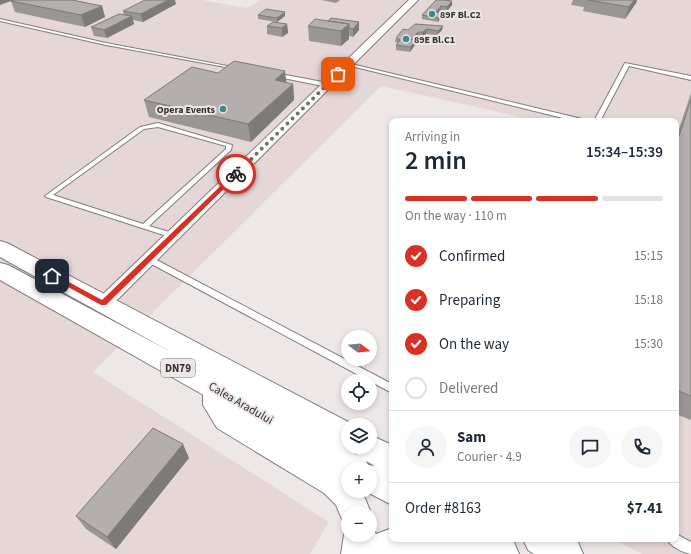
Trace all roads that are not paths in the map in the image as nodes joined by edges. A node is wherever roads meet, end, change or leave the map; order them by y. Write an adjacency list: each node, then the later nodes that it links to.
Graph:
1 (414, 0): 3 (street)
2 (0, 20): 4 (lane)
3 (349, 64): 7 (street); 8 (lane)
4 (239, 68)
5 (270, 74): 7 (lane)
6 (691, 78): 9 (lane)
7 (328, 85): 11 (street)
8 (570, 118)
9 (599, 118)
10 (144, 227): 10 (lane); 11 (lane)
11 (173, 236): 13 (street)
12 (0, 248): 15 (main road, Calea Aradului / DN79)
13 (149, 258): 15 (street); 16 (lane)
14 (0, 270): 17 (main road, Calea Aradului / DN79)
15 (103, 304): 18 (main road, Calea Aradului / DN79)
16 (389, 386)
17 (216, 389): 21 (main road, Calea Aradului / DN79); 24 (main road)
18 (341, 432)
19 (377, 452): 20 (main road)
20 (389, 458)
21 (343, 462)
22 (377, 482): 23 (main road)
23 (389, 488)
24 (352, 506)
25 (359, 542): 32 (main road)
26 (399, 542): 33 (main road)
27 (430, 542): 34 (main road)
28 (481, 542): 35 (main road)
29 (544, 542): 36 (main road)
30 (678, 542): 31 (lane)
31 (691, 549)
32 (358, 554)
33 (374, 554)
34 (455, 554)
35 (502, 554)
36 (566, 554)

